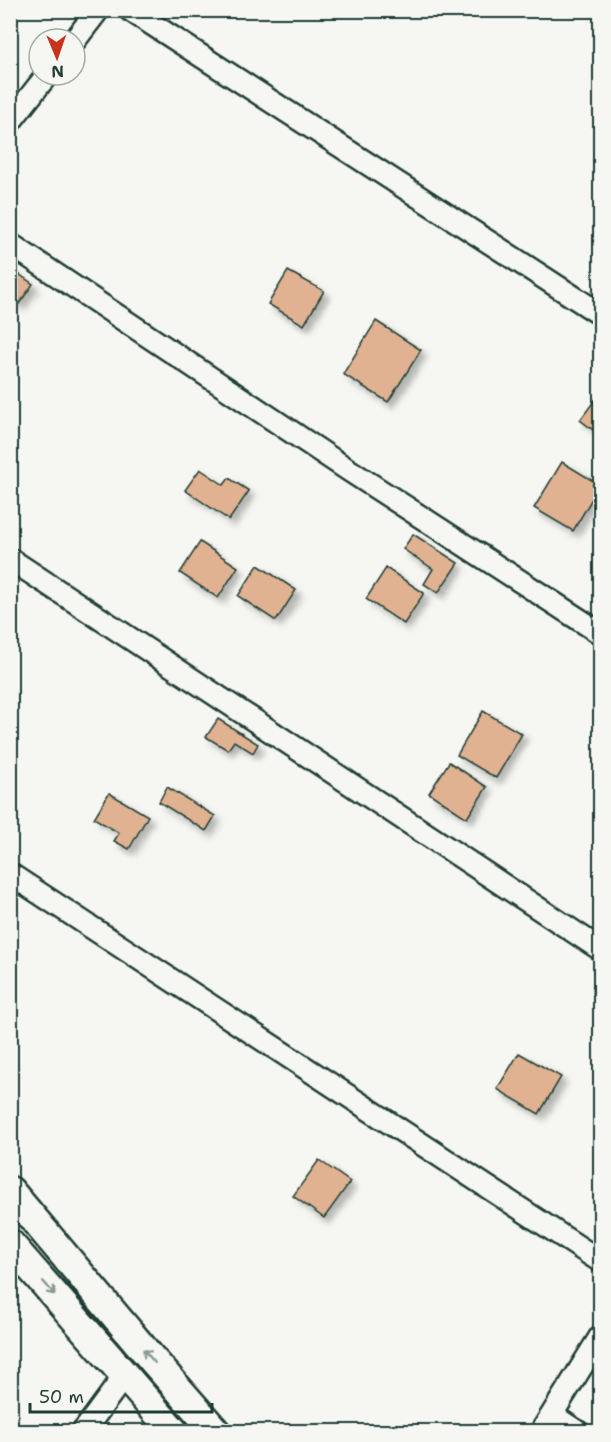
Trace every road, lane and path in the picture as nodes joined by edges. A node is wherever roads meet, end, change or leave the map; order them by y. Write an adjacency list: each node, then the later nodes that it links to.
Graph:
1 (98, 10): 3 (street)
2 (130, 10): 7 (street)
3 (85, 27)
4 (38, 87): 5 (street)
5 (10, 122)
6 (10, 244): 9 (street)
7 (600, 314)
8 (10, 559): 11 (street)
9 (600, 633)
10 (10, 874): 14 (street)
11 (600, 949)
12 (10, 1191): 20 (main road, one-way to 12)
13 (10, 1244): 16 (main road, one-way to 16)
14 (600, 1261)
15 (600, 1337): 17 (street)
16 (125, 1375): 18 (street); 19 (main road)
17 (546, 1423): 21 (street)
18 (84, 1431)
19 (174, 1431)
20 (216, 1431)
21 (578, 1431)

